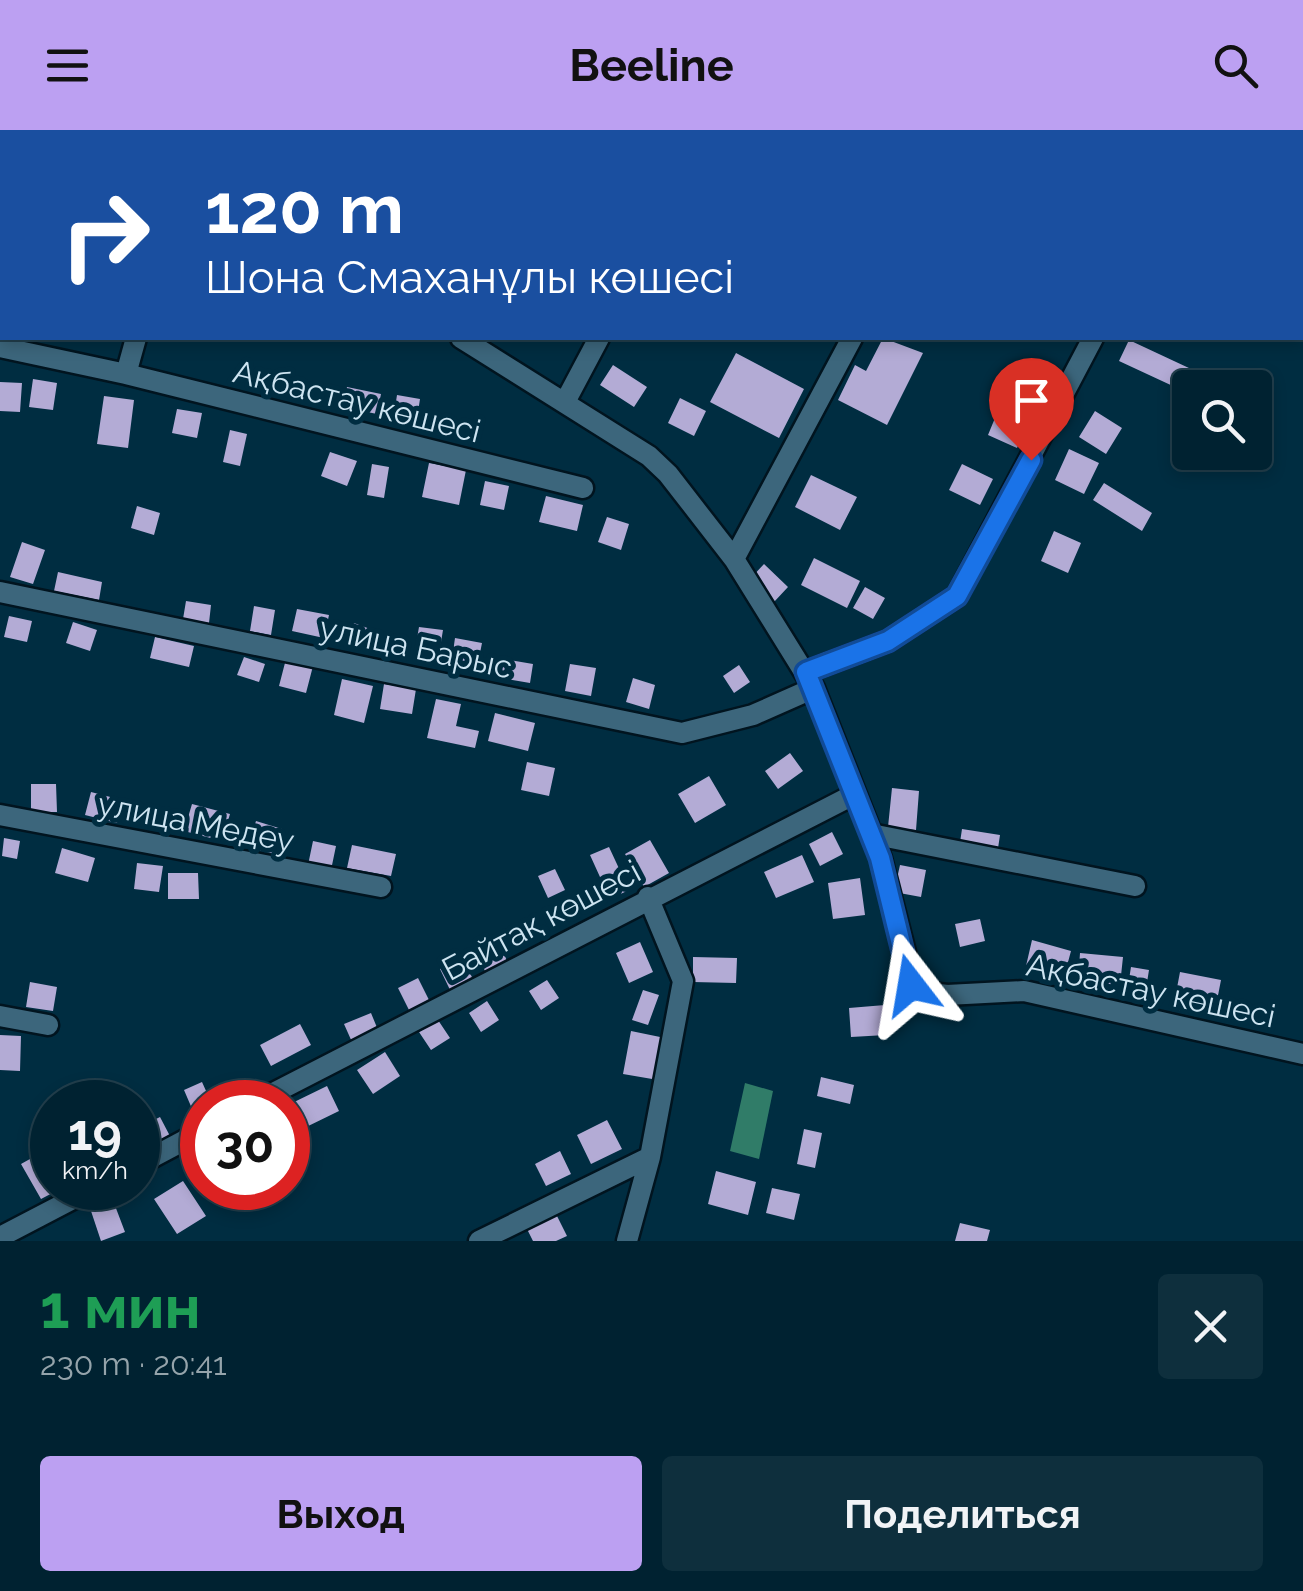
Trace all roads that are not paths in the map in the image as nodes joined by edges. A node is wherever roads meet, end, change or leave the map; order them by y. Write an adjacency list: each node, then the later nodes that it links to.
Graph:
1 (135, 340): 7 (street)
2 (464, 340): 8 (street, Ақбастау көшесі)
3 (598, 340): 8 (street)
4 (851, 340): 10 (street)
5 (1092, 340): 12 (street, улица Барыс)
6 (0, 347): 7 (street, Ақбастау көшесі)
7 (126, 374): 9 (street, Ақбастау көшесі)
8 (565, 402): 10 (street, Ақбастау көшесі)
9 (583, 488)
10 (734, 559): 12 (street, Ақбастау көшесі)
11 (0, 592): 12 (street, улица Барыс)
12 (810, 680): 13 (street, Ақбастау көшесі)
13 (855, 794): 15 (street, Ақбастау көшесі); 18 (street, Байтақ көшесі)
14 (0, 815): 17 (street, улица Медеу)
15 (872, 834): 16 (street); 21 (street, Ақбастау көшесі)
16 (1134, 886)
17 (381, 887)
18 (648, 897): 22 (street, Байтақ көшесі); 23 (street)
19 (0, 1016): 20 (street)
20 (48, 1025)
21 (1303, 1054)
22 (298, 1080)
23 (650, 1158): 26 (street); 27 (street)
24 (52, 1210): 25 (street)
25 (0, 1237)
26 (479, 1241)
27 (627, 1241)

